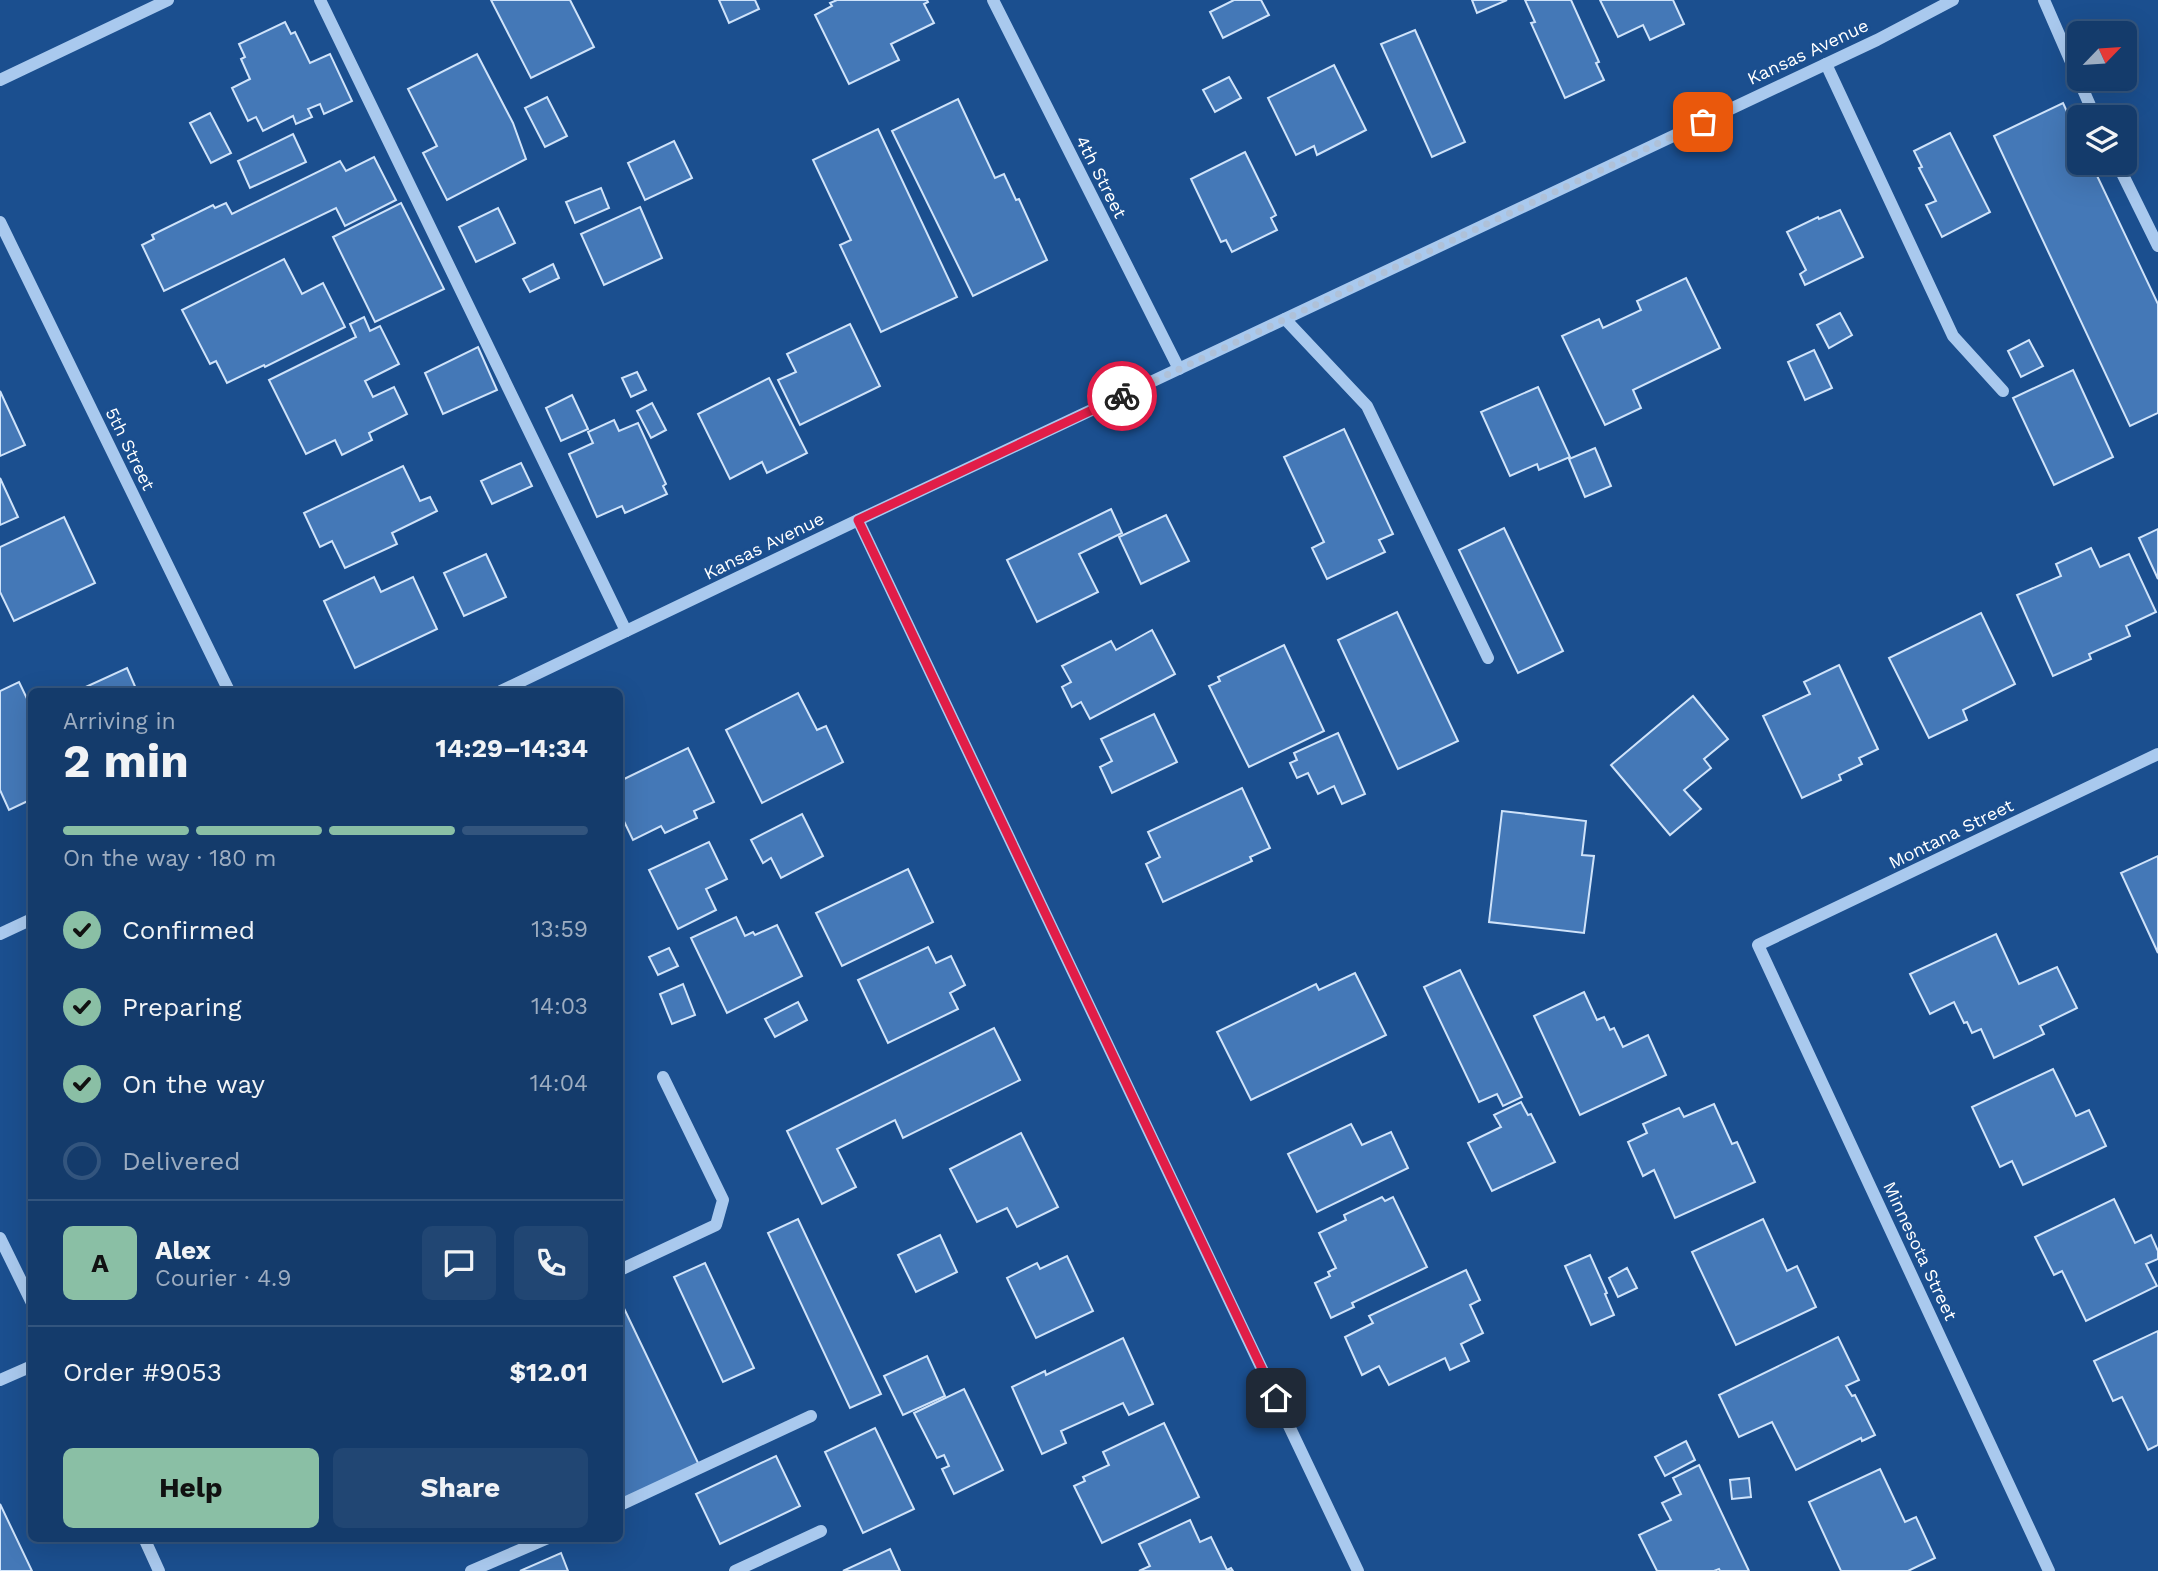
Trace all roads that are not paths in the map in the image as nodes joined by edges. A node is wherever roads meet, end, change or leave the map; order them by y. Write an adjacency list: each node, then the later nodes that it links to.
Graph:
1 (168, 0): 7 (street)
2 (320, 0): 16 (street)
3 (993, 0): 13 (street, 4th Street)
4 (1953, 0): 6 (street, Kansas Avenue)
5 (2044, 0): 8 (street)
6 (1826, 64): 12 (street, Kansas Avenue); 14 (street)
7 (0, 80)
8 (2090, 105)
9 (2123, 175): 11 (street)
10 (0, 222): 18 (street, 5th Street)
11 (2158, 246)
12 (1285, 319): 13 (street, Kansas Avenue); 17 (street)
13 (1179, 369): 15 (street, Kansas Avenue)
14 (2003, 391)
15 (858, 520): 16 (street, Kansas Avenue); 38 (street)
16 (626, 631): 19 (street, Kansas Avenue)
17 (1488, 658)
18 (228, 688)
19 (507, 688)
20 (2158, 754): 23 (street, Montana Street)
21 (28, 921): 22 (street)
22 (0, 934)
23 (1758, 945): 39 (street, Minnesota Street)
24 (663, 1077): 26 (street)
25 (0, 1238): 27 (street)
26 (623, 1269)
27 (28, 1295)
28 (28, 1368): 29 (street)
29 (0, 1380)
30 (811, 1416): 31 (street)
31 (623, 1504)
32 (821, 1531): 37 (street)
33 (146, 1542): 35 (street)
34 (539, 1542): 36 (street)
35 (159, 1571)
36 (471, 1571)
37 (735, 1571)
38 (1358, 1571)
39 (2049, 1571)

